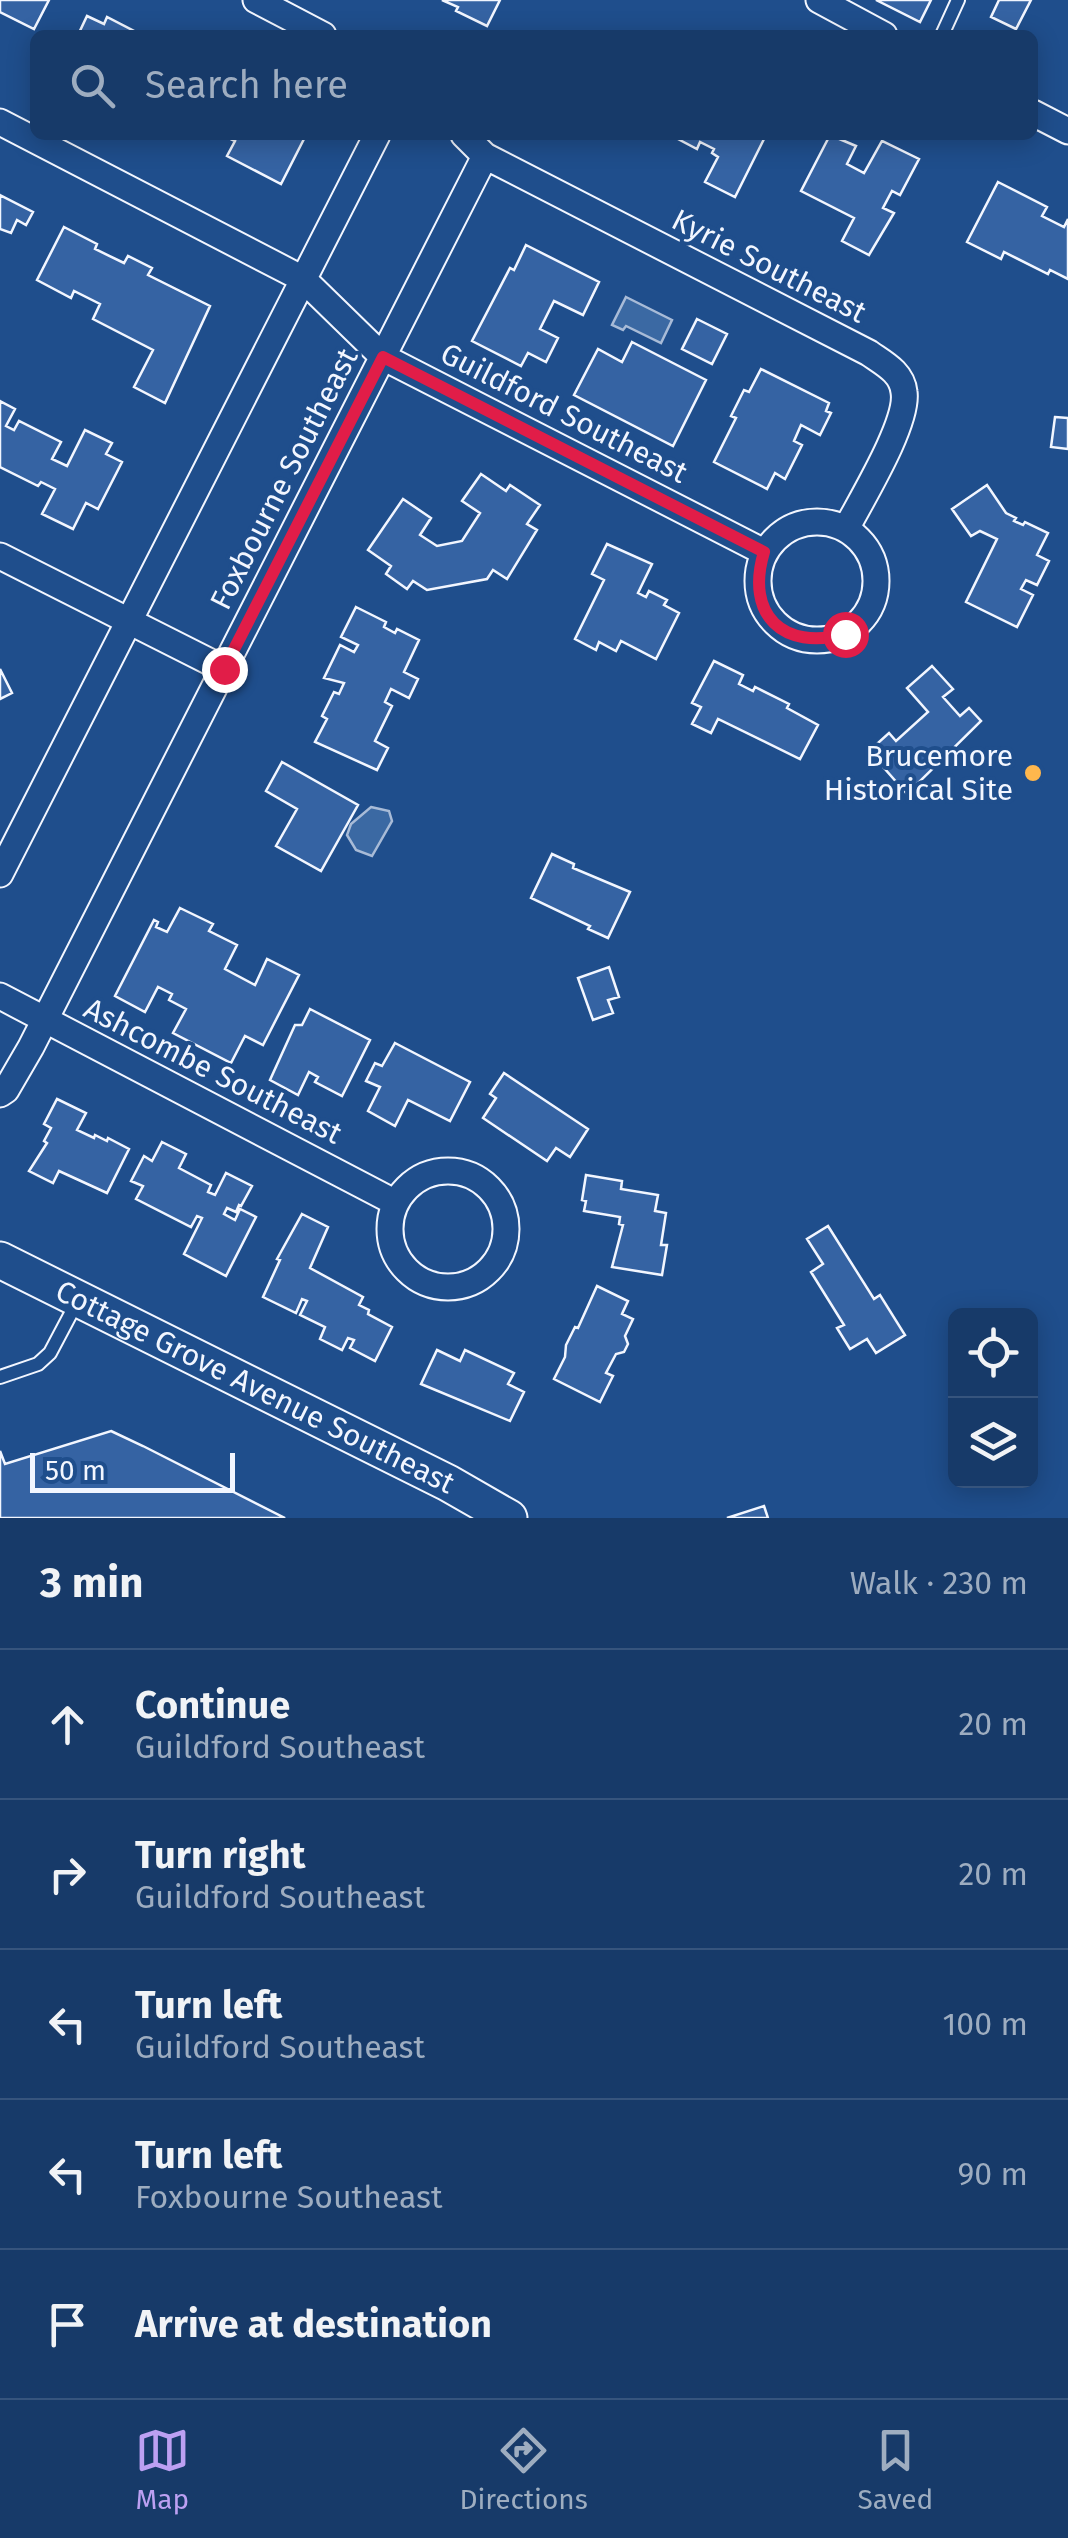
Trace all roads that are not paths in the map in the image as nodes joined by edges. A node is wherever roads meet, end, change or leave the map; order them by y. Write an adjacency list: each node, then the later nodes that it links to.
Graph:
1 (256, 0): 4 (street)
2 (819, 0): 5 (street)
3 (958, 0): 6 (lane)
4 (313, 30)
5 (875, 30)
6 (944, 30)
7 (1038, 116): 9 (street)
8 (0, 122): 10 (street, Guildford Southeast)
9 (1068, 132)
10 (30, 138)
11 (35, 140): 15 (street, Guildford Southeast)
12 (373, 140): 15 (street)
13 (469, 140): 14 (street, Kyrie Southeast)
14 (485, 156): 16 (street, Foxbourne Southeast); 17 (street, Kyrie Southeast)
15 (303, 279): 16 (street, Guildford Southeast); 20 (street)
16 (383, 357): 18 (street, Guildford Southeast); 21 (street, Foxbourne Southeast)
17 (846, 529): 18 (street); 18 (street)
18 (764, 552)
19 (0, 556): 20 (street)
20 (129, 621): 21 (street); 22 (street)
21 (224, 669): 24 (street, Foxbourne Southeast)
22 (0, 874)
23 (0, 996): 24 (street, Ashcombe Southeast)
24 (45, 1021): 25 (street, Foxbourne Southeast); 26 (street, Ashcombe Southeast)
25 (0, 1094)
26 (396, 1202): 26 (street)
27 (0, 1260): 28 (main road, Cottage Grove Avenue Southeast)
28 (78, 1300): 29 (lane); 30 (main road, Cottage Grove Avenue Southeast)
29 (0, 1377)
30 (509, 1518)

